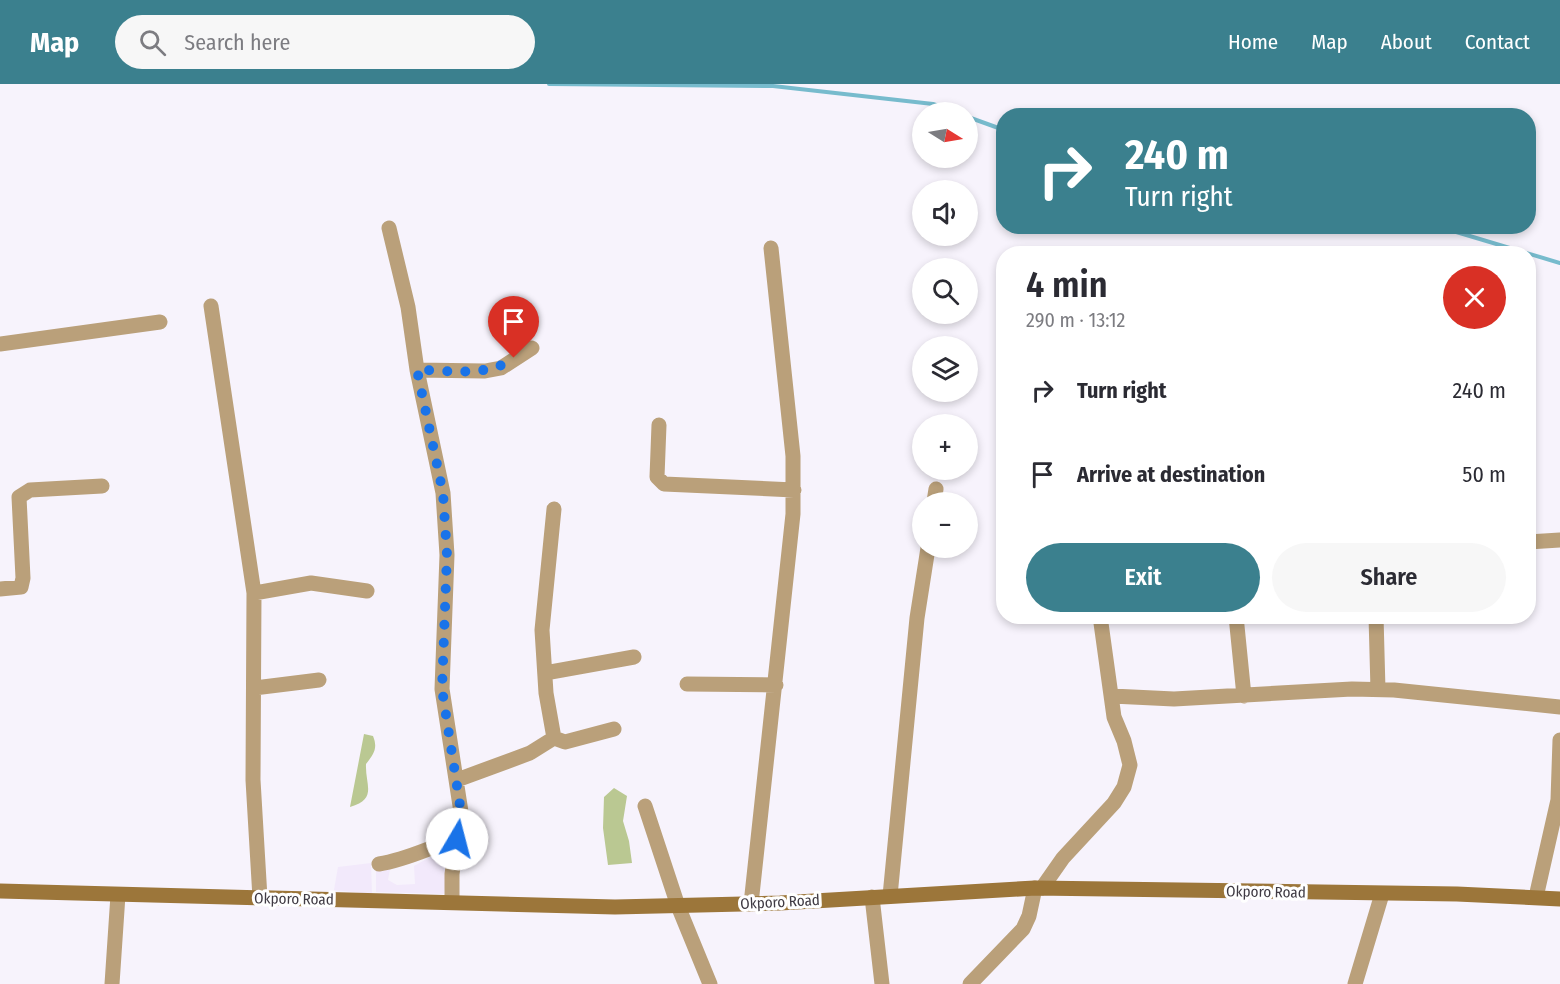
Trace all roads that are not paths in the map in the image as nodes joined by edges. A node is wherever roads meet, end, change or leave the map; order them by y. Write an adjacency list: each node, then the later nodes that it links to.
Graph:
1 (389, 228): 7 (street)
2 (771, 248): 10 (street)
3 (211, 306): 17 (street)
4 (160, 322): 5 (street)
5 (0, 344)
6 (532, 348): 7 (street)
7 (417, 370): 34 (street)
8 (658, 425): 10 (street)
9 (102, 486): 15 (street)
10 (794, 490): 25 (street)
11 (554, 509): 22 (street)
12 (1560, 540): 13 (street)
13 (1536, 542)
14 (926, 558): 42 (street)
15 (0, 589)
16 (367, 591): 17 (street)
17 (254, 593): 26 (street)
18 (1101, 624): 28 (street)
19 (1237, 624): 29 (street)
20 (1376, 624): 27 (street)
21 (634, 657): 22 (street)
22 (545, 673): 32 (street)
23 (319, 680): 26 (street)
24 (687, 684): 25 (street)
25 (776, 685): 48 (street)
26 (254, 688): 45 (street)
27 (1378, 690): 29 (street); 30 (street)
28 (1112, 696): 29 (street); 38 (street)
29 (1244, 696)
30 (1560, 707)
31 (614, 729): 32 (street)
32 (554, 738): 34 (street)
33 (1560, 740): 44 (street)
34 (457, 780): 36 (street)
35 (645, 807): 49 (street)
36 (457, 839): 37 (street); 47 (street)
37 (379, 864)
38 (1039, 888): 41 (main road, Okporo Road); 42 (main road, Okporo Road); 53 (street)
39 (0, 891): 40 (main road, Okporo Road)
40 (118, 894): 45 (main road, Okporo Road); 50 (street)
41 (1382, 894): 44 (main road, Okporo Road); 54 (street)
42 (890, 896): 43 (main road, Okporo Road)
43 (872, 897): 48 (main road, Okporo Road); 52 (street)
44 (1536, 897): 46 (main road, Okporo Road)
45 (260, 898): 47 (main road, Okporo Road)
46 (1560, 899)
47 (452, 902): 49 (main road, Okporo Road)
48 (751, 904): 49 (main road, Okporo Road)
49 (678, 906): 51 (street)
50 (112, 984)
51 (710, 984)
52 (882, 984)
53 (970, 984)
54 (1355, 984)

